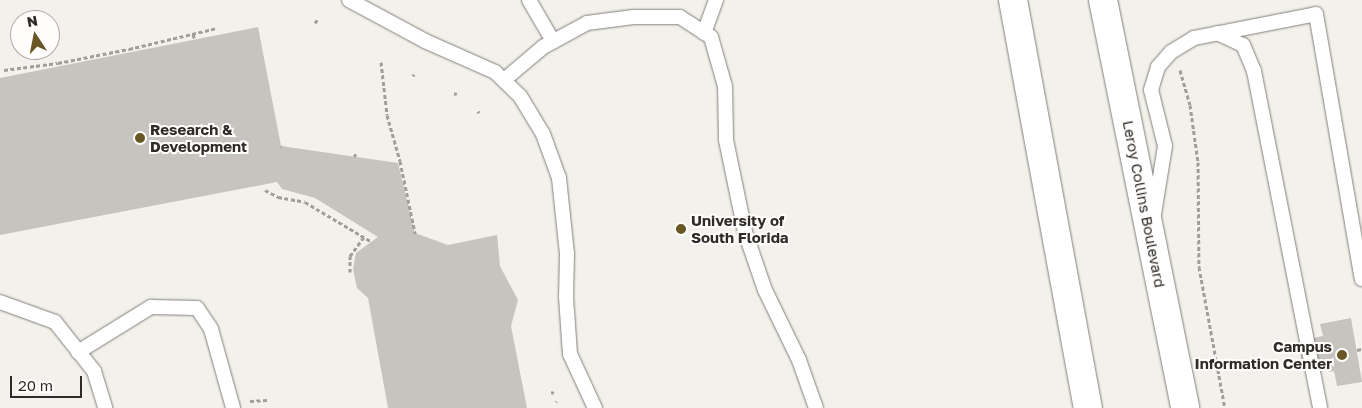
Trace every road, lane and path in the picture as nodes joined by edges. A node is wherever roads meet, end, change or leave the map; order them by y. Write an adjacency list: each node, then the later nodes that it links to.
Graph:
1 (349, 0): 15 (lane)
2 (529, 0): 11 (lane)
3 (716, 0): 7 (lane)
4 (1013, 0): 22 (street)
5 (1104, 0): 19 (street, Leroy Collins Boulevard)
6 (217, 28): 9 (path)
7 (704, 33): 11 (lane); 30 (lane)
8 (1217, 33): 19 (lane); 23 (lane); 35 (lane)
9 (193, 34): 10 (path); 14 (path)
10 (195, 40)
11 (553, 41): 15 (lane)
12 (381, 62): 17 (path)
13 (1180, 69): 34 (path)
14 (4, 70)
15 (504, 80): 29 (lane)
16 (265, 190): 18 (path)
17 (415, 233)
18 (364, 237): 20 (path); 21 (path)
19 (1150, 239): 33 (street, Leroy Collins Boulevard)
20 (372, 242)
21 (350, 272)
22 (1064, 279): 31 (street); 32 (lane)
23 (1362, 279)
24 (0, 302): 25 (lane)
25 (78, 352): 27 (lane); 28 (lane)
26 (266, 400): 27 (path)
27 (239, 405)
28 (105, 408)
29 (595, 408)
30 (816, 408)
31 (1088, 408)
32 (1102, 408)
33 (1185, 408)
34 (1226, 408)
35 (1320, 408)

